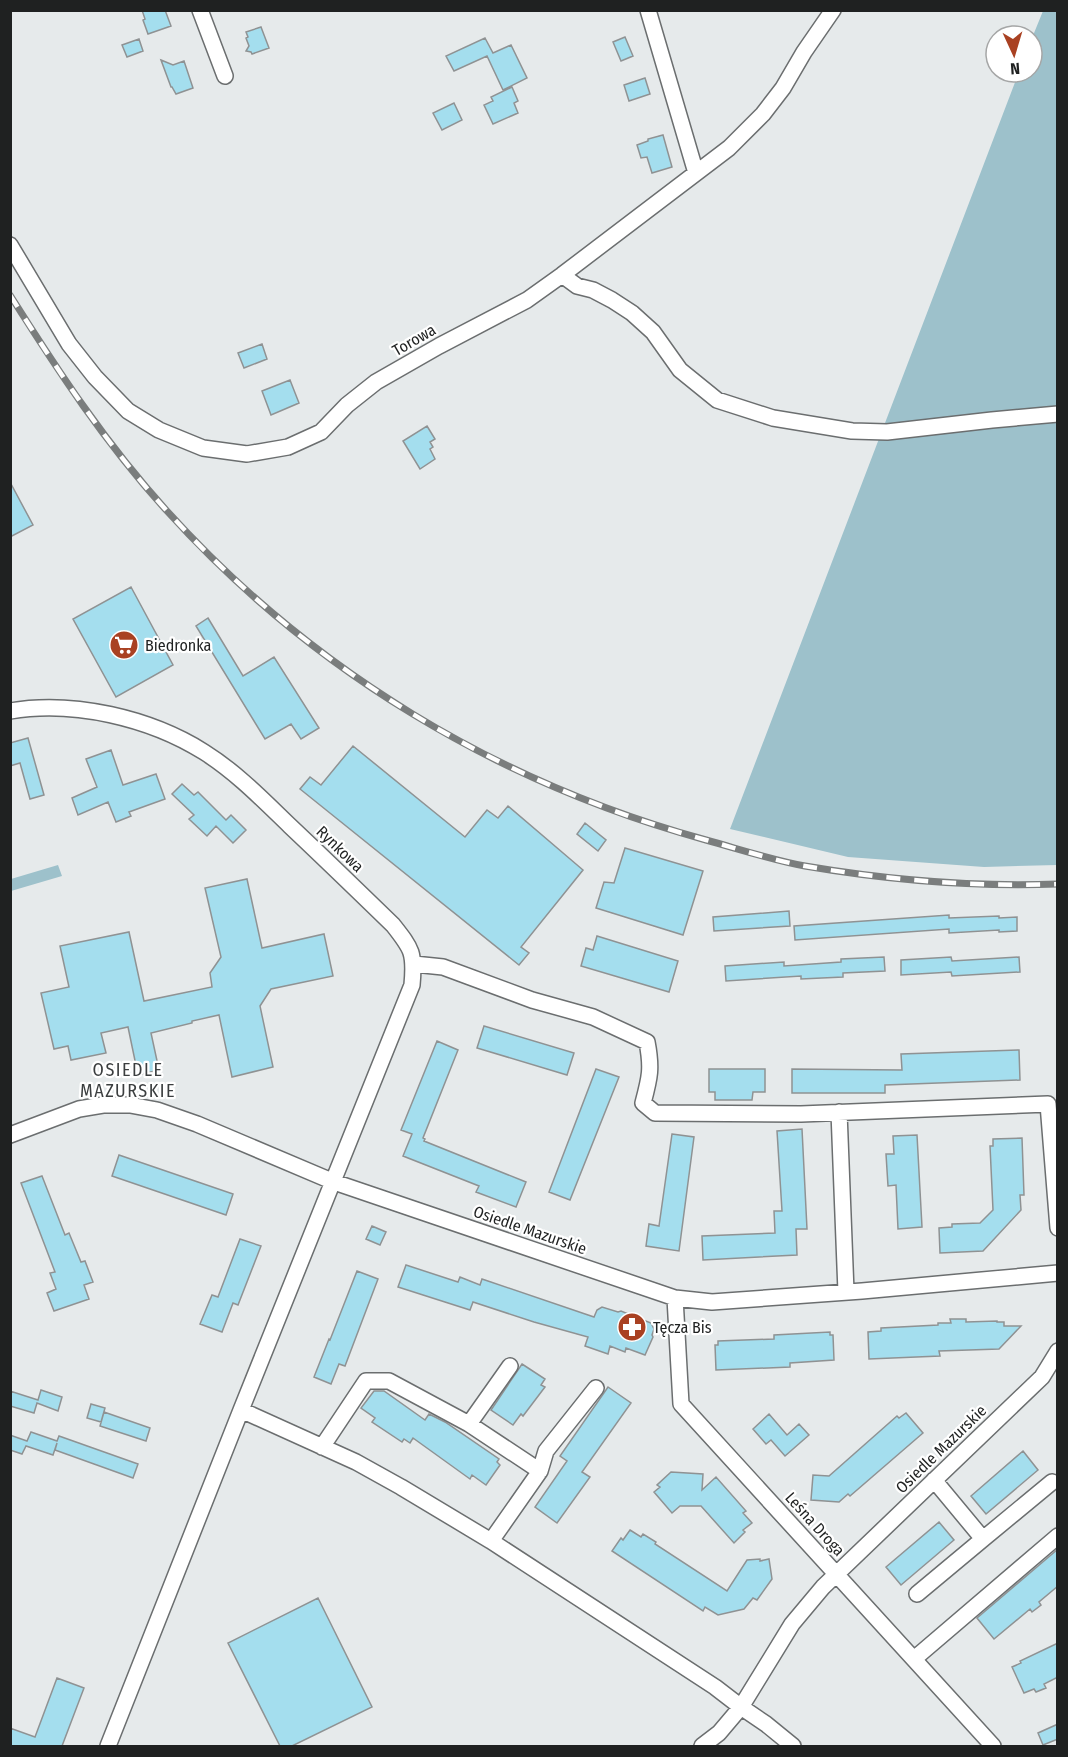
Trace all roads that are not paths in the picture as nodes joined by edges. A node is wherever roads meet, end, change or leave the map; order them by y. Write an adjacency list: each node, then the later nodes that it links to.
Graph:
1 (200, 10): 4 (street)
2 (648, 10): 5 (street)
3 (833, 10): 5 (street, Torowa)
4 (225, 76)
5 (696, 173): 7 (street, Torowa)
6 (10, 245): 7 (street, Torowa)
7 (562, 275): 8 (street)
8 (1058, 414)
9 (10, 711): 10 (street, Rynkowa)
10 (414, 963): 11 (street); 13 (street)
11 (839, 1112): 14 (street); 16 (street)
12 (10, 1135): 13 (street, Osiedle Mazurskie)
13 (334, 1182): 17 (street, Osiedle Mazurskie); 21 (street)
14 (1058, 1228)
15 (1058, 1273): 16 (street, Osiedle Mazurskie)
16 (846, 1292): 17 (street, Osiedle Mazurskie)
17 (675, 1298): 30 (street, Leśna Droga)
18 (1058, 1351): 25 (street, Osiedle Mazurskie)
19 (510, 1366): 22 (street)
20 (596, 1388): 24 (street)
21 (241, 1410): 23 (street); 34 (street)
22 (469, 1424): 23 (street); 24 (street)
23 (322, 1447): 29 (street)
24 (540, 1471): 29 (street)
25 (934, 1480): 28 (street); 30 (street, Osiedle Mazurskie)
26 (1052, 1482): 28 (street)
27 (1058, 1536): 32 (street)
28 (983, 1539): 31 (street)
29 (491, 1541): 33 (street)
30 (836, 1574): 32 (street, Leśna Droga); 33 (street, Osiedle Mazurskie)
31 (917, 1594)
32 (914, 1659): 37 (street, Leśna Droga)
33 (741, 1707): 35 (street, Osiedle Mazurskie); 36 (street)
34 (108, 1746)
35 (702, 1746)
36 (794, 1746)
37 (993, 1746)

